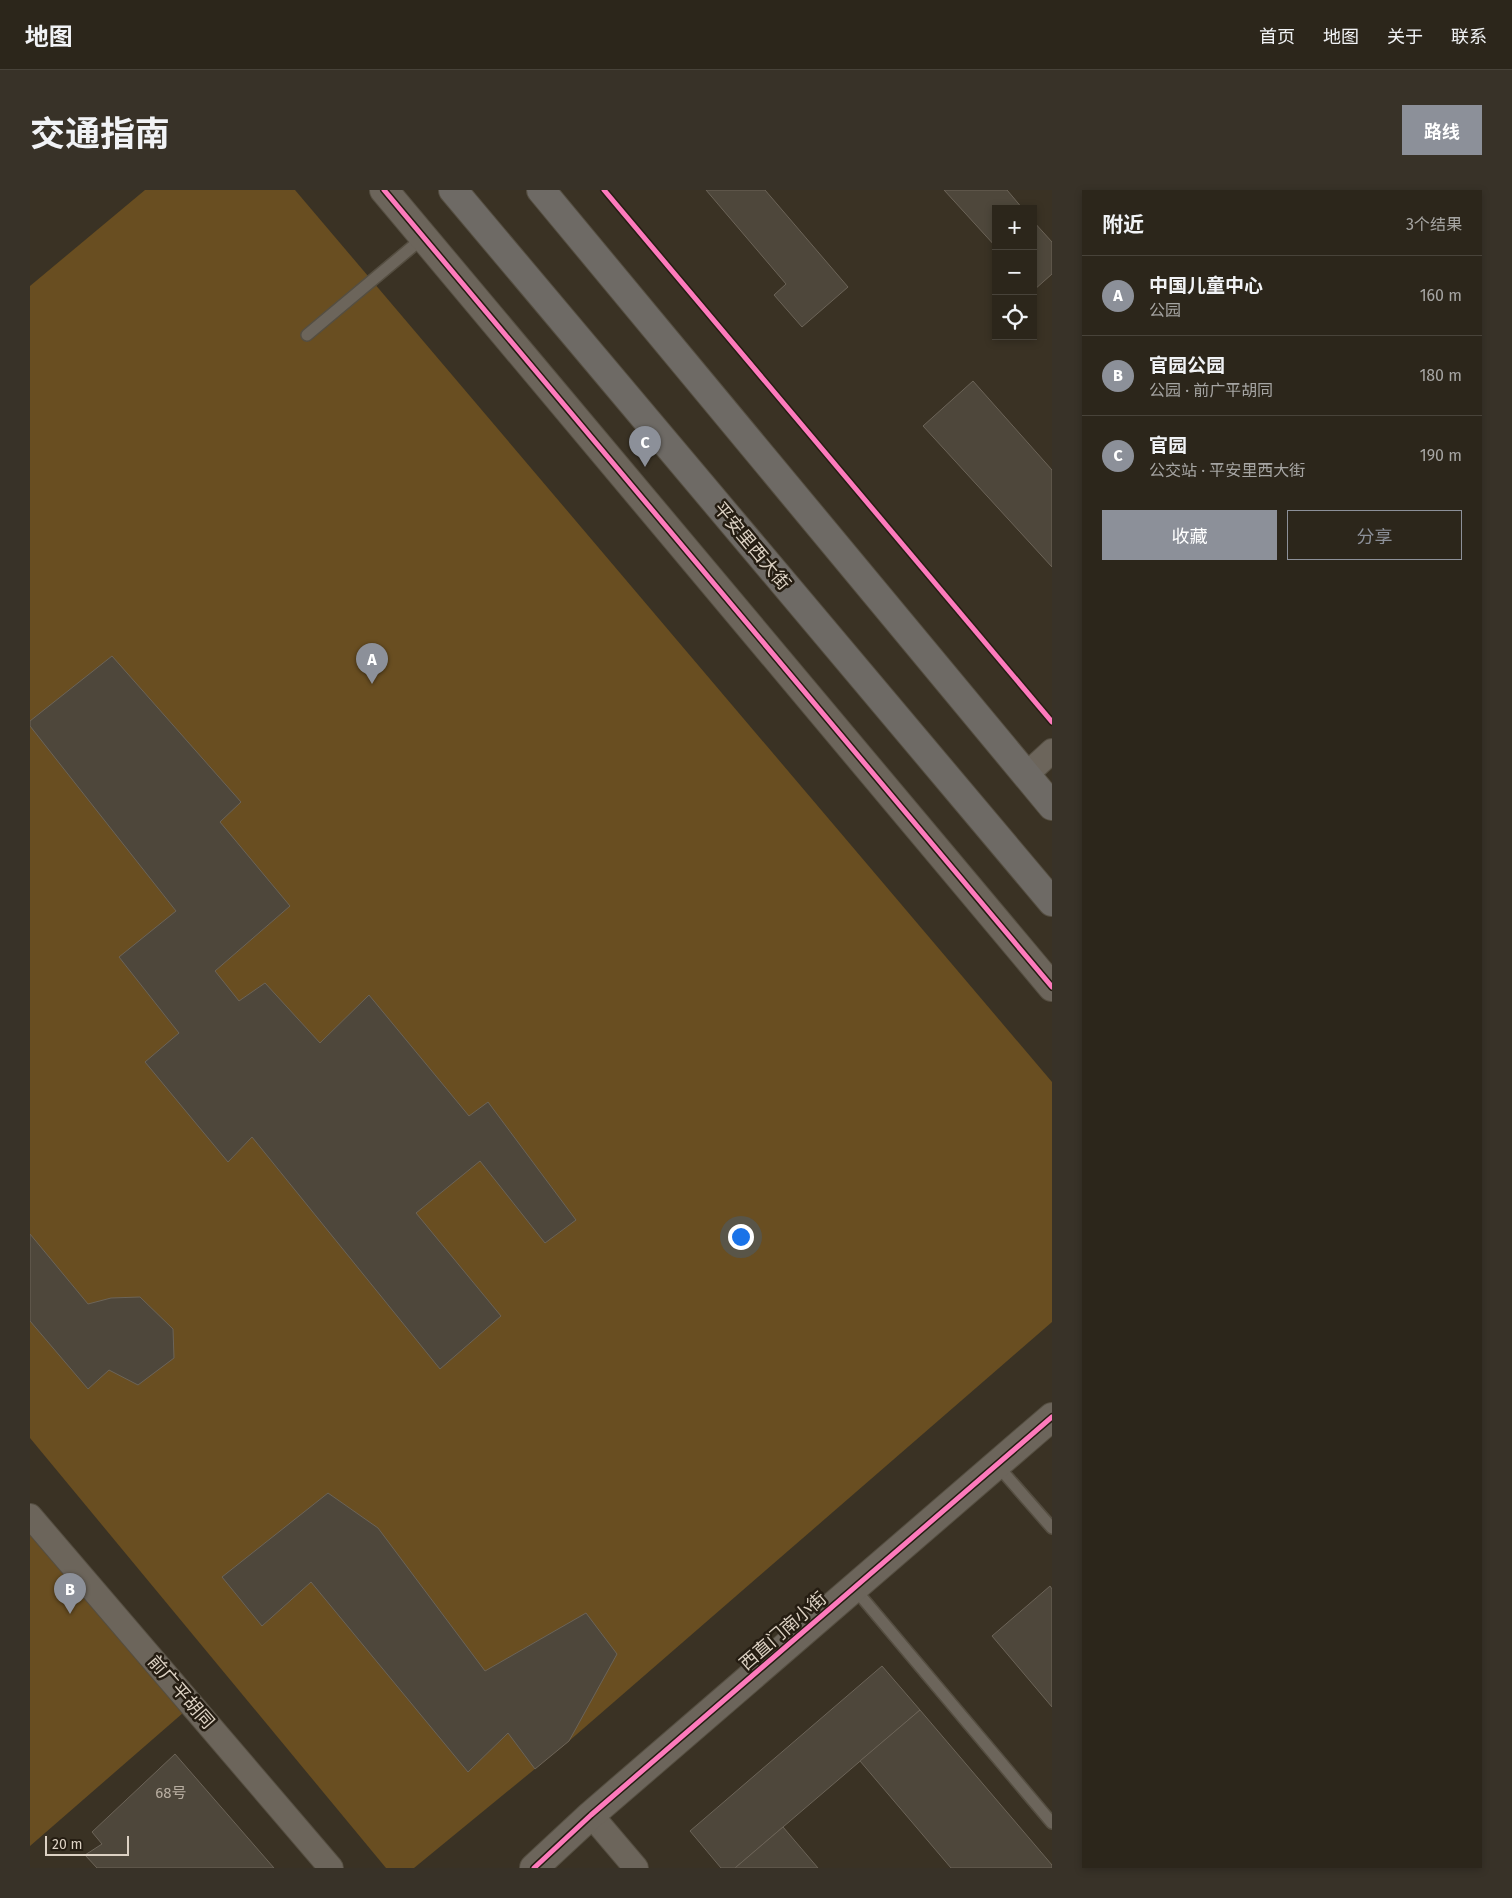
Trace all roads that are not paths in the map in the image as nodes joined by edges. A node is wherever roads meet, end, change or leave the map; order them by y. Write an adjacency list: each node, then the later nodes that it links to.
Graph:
1 (384, 190): 4 (street)
2 (453, 190): 9 (main road, 平安里西大街)
3 (541, 190): 7 (main road)
4 (424, 237): 5 (lane); 10 (street)
5 (308, 335)
6 (1052, 751): 7 (street)
7 (1026, 775): 8 (main road)
8 (1052, 806)
9 (1052, 902)
10 (1052, 987)
11 (1052, 1417): 12 (street, 西直门南小街)
12 (997, 1465): 14 (lane); 15 (street, 西直门南小街)
13 (30, 1516): 18 (street, 前广平胡同)
14 (1052, 1528)
15 (854, 1588): 16 (street, 西直门南小街); 17 (lane)
16 (591, 1815): 19 (street, 西直门南小街); 20 (street)
17 (1052, 1823)
18 (332, 1868)
19 (534, 1868)
20 (636, 1868)

